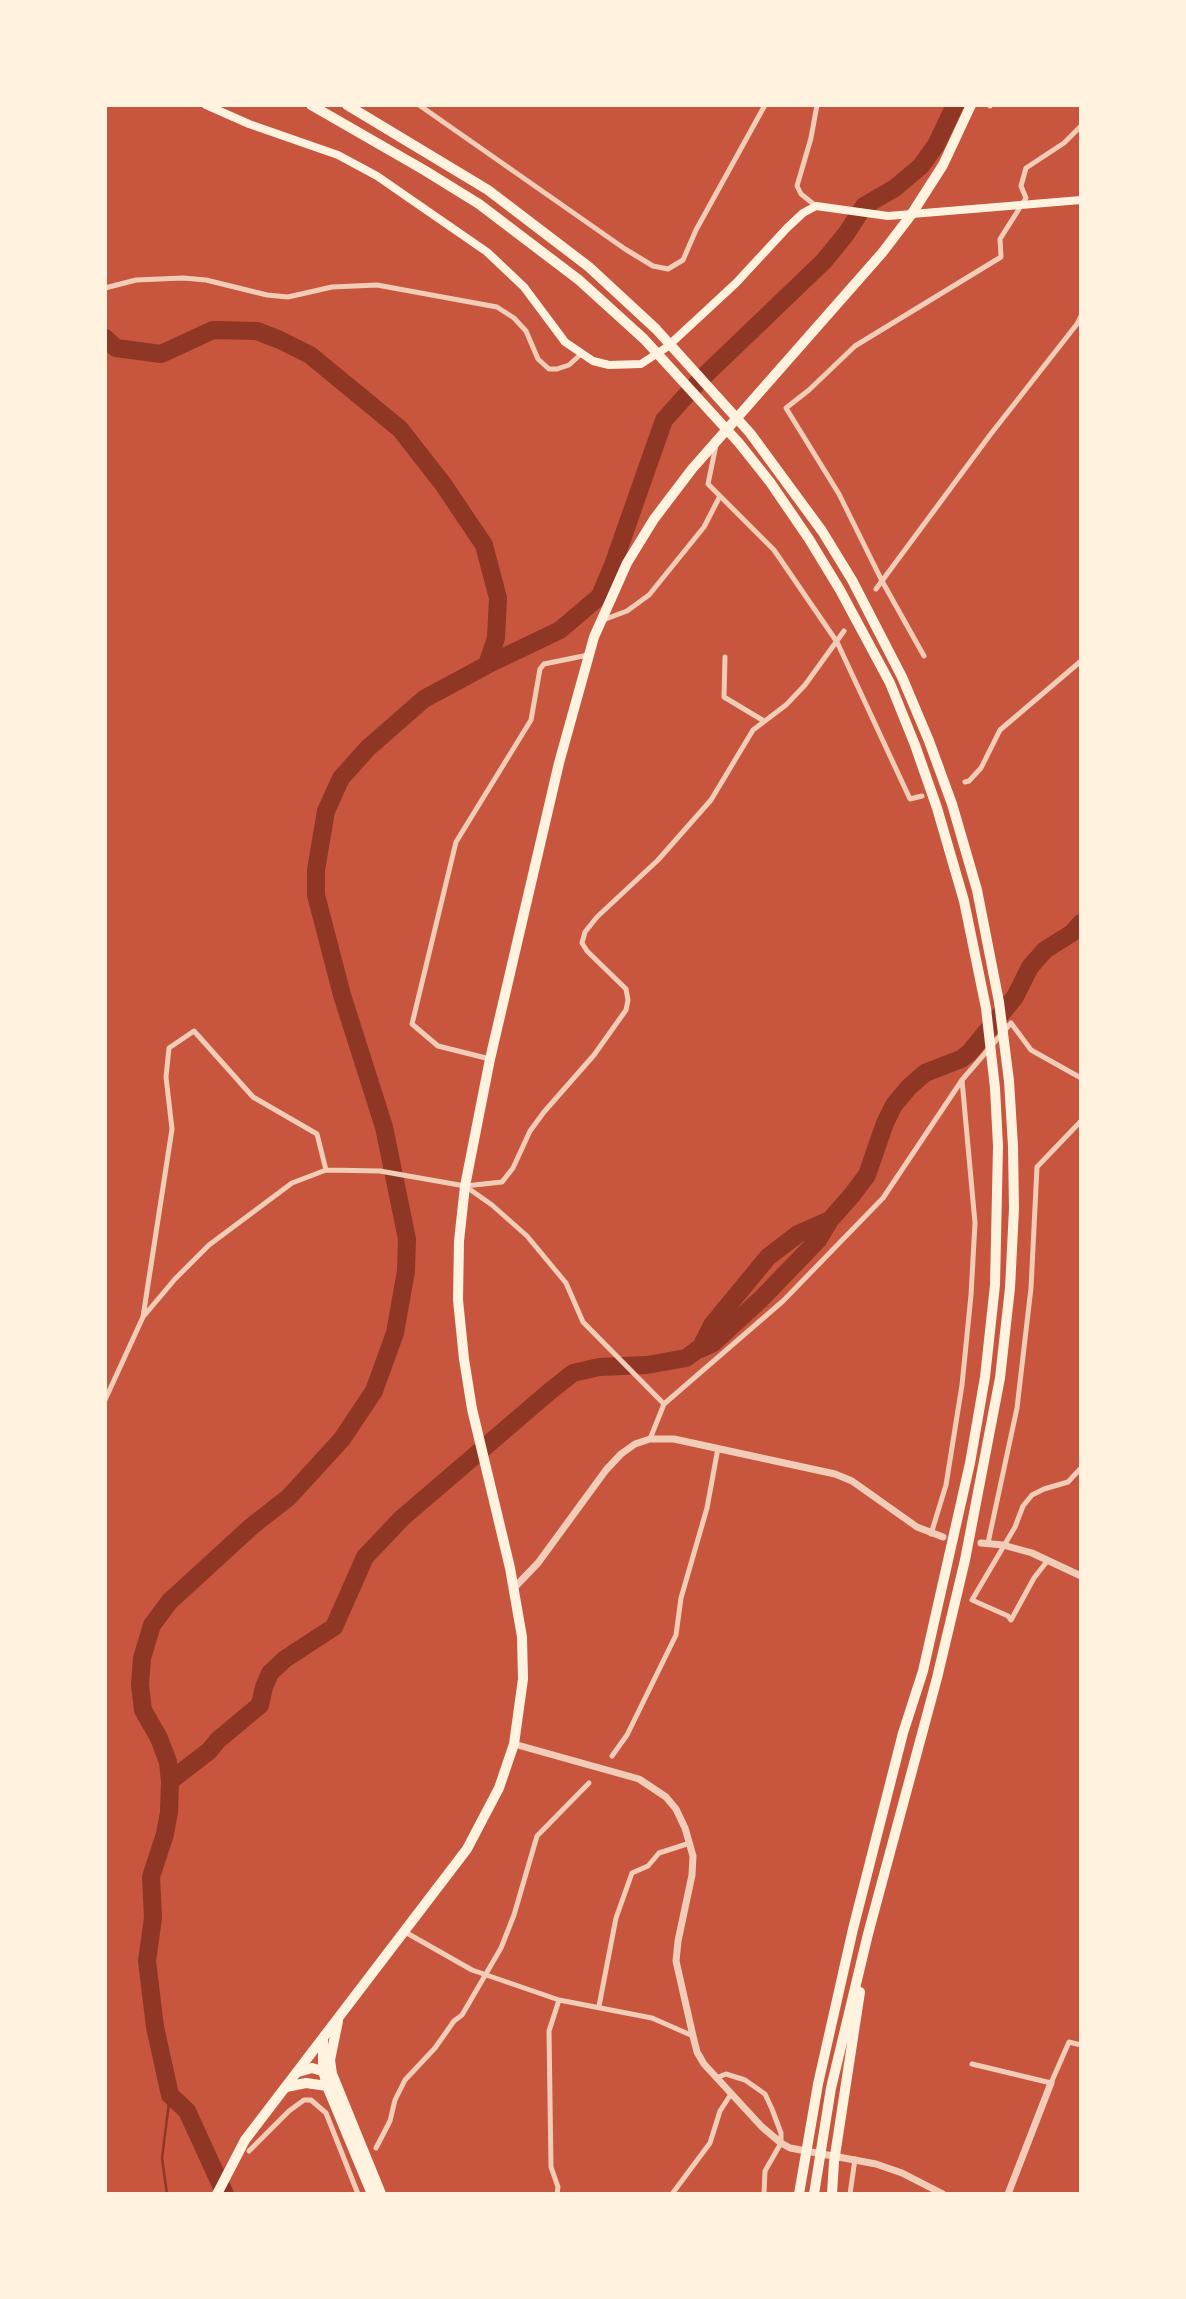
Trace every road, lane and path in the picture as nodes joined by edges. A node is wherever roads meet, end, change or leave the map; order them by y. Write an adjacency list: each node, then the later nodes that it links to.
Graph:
1 (206, 105): 15 (main road)
2 (312, 105): 81 (highway)
3 (346, 105): 54 (highway)
4 (419, 105): 5 (street)
5 (765, 105)
6 (817, 105): 10 (street)
7 (971, 105): 12 (highway)
8 (1081, 126): 11 (street)
9 (1081, 200): 11 (main road)
10 (817, 206): 12 (main road); 15 (main road)
11 (1022, 206): 12 (main road); 18 (street)
12 (911, 215): 16 (highway)
13 (105, 288): 15 (street)
14 (1081, 316): 18 (street)
15 (582, 354)
16 (716, 442): 17 (street); 20 (highway)
17 (720, 496): 20 (street); 22 (street)
18 (882, 580): 19 (street); 24 (street)
19 (876, 589)
20 (600, 621): 23 (highway)
21 (844, 631): 22 (street)
22 (837, 642): 27 (street); 29 (street)
23 (588, 655): 30 (highway); 30 (street)
24 (924, 656)
25 (725, 657): 27 (street)
26 (1081, 661): 28 (street)
27 (764, 721): 35 (street)
28 (965, 782)
29 (922, 796)
30 (490, 1059): 35 (highway)
31 (1081, 1077): 32 (street)
32 (962, 1080): 38 (street); 42 (street)
33 (1081, 1121): 44 (street)
34 (326, 1170): 35 (street); 36 (street); 36 (street)
35 (465, 1186): 38 (street); 48 (highway)
36 (143, 1317): 37 (street)
37 (105, 1400)
38 (664, 1404): 39 (street)
39 (650, 1439): 40 (street); 48 (street)
40 (718, 1448): 42 (street); 50 (street)
41 (1081, 1468): 45 (street)
42 (931, 1534): 43 (street)
43 (943, 1537)
44 (985, 1543): 45 (street)
45 (1003, 1545): 46 (street); 46 (street)
46 (1048, 1560): 47 (street)
47 (1081, 1576)
48 (514, 1588): 49 (highway)
49 (514, 1744): 52 (street); 53 (highway)
50 (612, 1756)
51 (589, 1783): 55 (street)
52 (690, 1843): 57 (street); 59 (street)
53 (405, 1933): 55 (street); 58 (highway)
54 (868, 1934): 82 (highway); 83 (highway)
55 (485, 1975): 56 (street); 71 (street)
56 (559, 2000): 57 (street); 78 (street)
57 (599, 2006): 59 (street)
58 (338, 2021): 60 (highway); 64 (highway)
59 (693, 2036): 65 (street)
60 (323, 2040): 63 (highway); 64 (highway)
61 (1081, 2045): 66 (street)
62 (972, 2064): 66 (street)
63 (299, 2072): 64 (highway); 67 (highway)
64 (327, 2072): 68 (highway); 77 (highway)
65 (716, 2078): 69 (street); 70 (street)
66 (1051, 2083): 86 (street)
67 (286, 2087): 68 (highway); 74 (highway)
68 (327, 2087): 76 (highway)
69 (731, 2094): 70 (street); 79 (street)
70 (780, 2143): 73 (street); 80 (street)
71 (376, 2148)
72 (249, 2151): 75 (street)
73 (855, 2158): 84 (street); 85 (street)
74 (217, 2194)
75 (358, 2194)
76 (372, 2194)
77 (381, 2194)
78 (557, 2194)
79 (672, 2194)
80 (764, 2194)
81 (799, 2194)
82 (814, 2194)
83 (832, 2194)
84 (850, 2194)
85 (943, 2194)
86 (1008, 2194)

